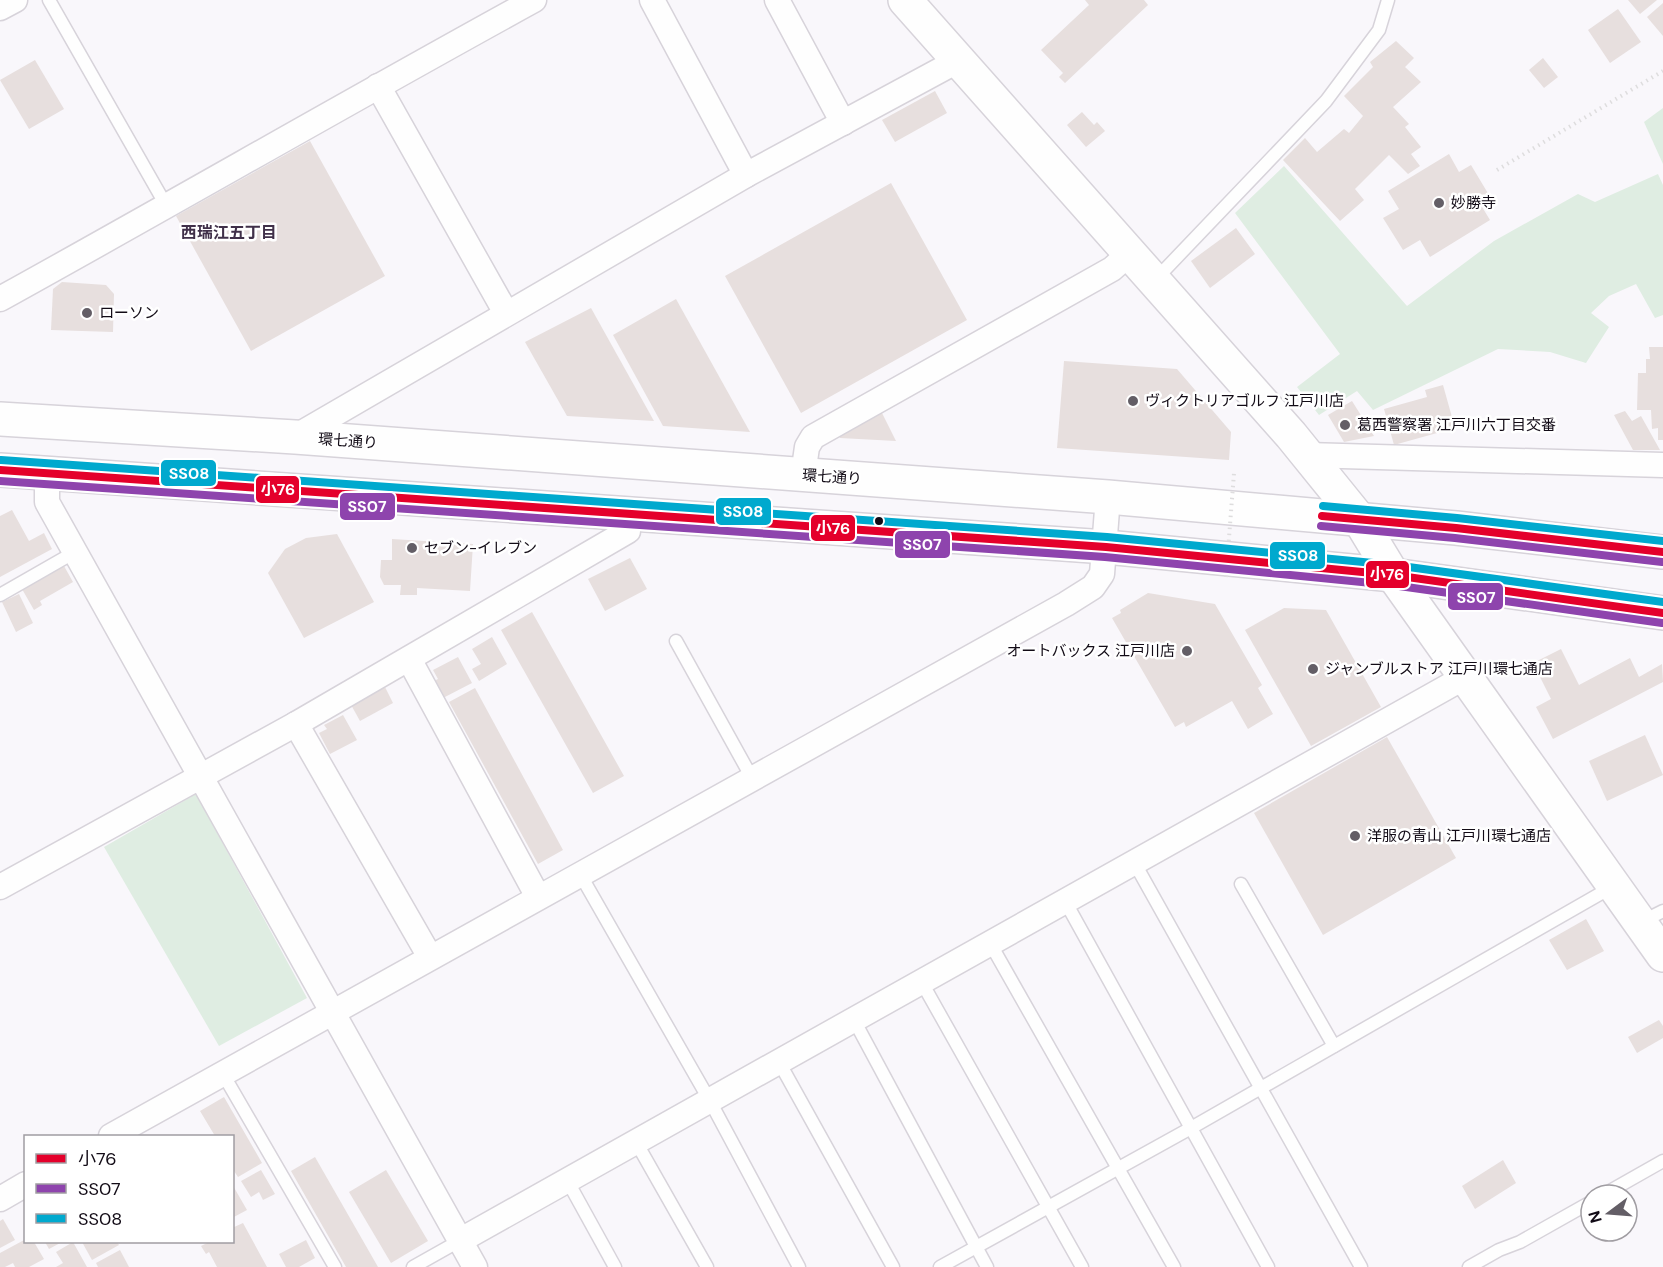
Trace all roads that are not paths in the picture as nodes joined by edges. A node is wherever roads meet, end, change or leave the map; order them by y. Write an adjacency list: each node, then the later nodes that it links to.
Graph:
1 (15, 0): 8 (street)
2 (49, 0): 13 (lane)
3 (534, 0): 10 (street)
4 (652, 0): 12 (street)
5 (777, 0): 11 (street)
6 (905, 0): 9 (main road)
7 (1388, 0): 15 (lane)
8 (0, 8)
9 (959, 60): 11 (street); 14 (main road)
10 (378, 86): 13 (street); 17 (street)
11 (843, 123): 12 (street)
12 (746, 175): 17 (street)
13 (166, 207): 16 (street)
14 (1130, 253): 15 (main road); 24 (street)
15 (1154, 280): 20 (main road)
16 (0, 299)
17 (506, 313): 19 (street)
18 (0, 419): 19 (main road, 環七通り)
19 (295, 437): 24 (main road, 環七通り)
20 (1307, 454): 21 (street); 27 (main road)
21 (1663, 465)
22 (0, 470): 23 (main road)
23 (47, 473): 26 (main road); 29 (street)
24 (803, 475): 25 (main road, 環七通り)
25 (1108, 497): 27 (main road, 環七通り); 28 (street)
26 (628, 514): 28 (main road); 35 (street)
27 (1359, 519): 30 (main road, 環七通り); 31 (main road)
28 (1106, 547): 31 (main road); 39 (street)
29 (75, 552): 32 (lane); 38 (street)
30 (1663, 552)
31 (1393, 575): 33 (main road); 36 (main road)
32 (0, 595)
33 (1663, 613)
34 (676, 641): 39 (lane)
35 (409, 659): 37 (street); 45 (street)
36 (1465, 677): 40 (street); 43 (main road)
37 (296, 724): 38 (street); 50 (street)
38 (201, 776): 44 (street); 52 (street)
39 (752, 778): 41 (street)
40 (1134, 862): 46 (street); 57 (lane)
41 (580, 874): 45 (street); 58 (lane)
42 (1241, 884): 54 (lane)
43 (1613, 886): 47 (main road); 54 (lane)
44 (0, 887)
45 (538, 897): 50 (street)
46 (1065, 901): 48 (street); 59 (lane)
47 (1652, 917): 49 (main road)
48 (990, 943): 51 (street); 63 (lane)
49 (1663, 956)
50 (430, 957): 52 (street)
51 (921, 981): 53 (street); 68 (lane)
52 (333, 1011): 56 (street); 70 (street)
53 (854, 1020): 55 (street); 71 (lane)
54 (1334, 1046): 57 (lane)
55 (779, 1062): 58 (street); 78 (lane)
56 (223, 1074): 60 (street); 72 (lane)
57 (1260, 1088): 59 (lane); 84 (lane)
58 (710, 1101): 61 (street); 77 (lane)
59 (1191, 1128): 63 (lane); 83 (lane)
60 (115, 1135)
61 (636, 1142): 64 (street); 76 (lane)
62 (1663, 1161): 65 (lane)
63 (1118, 1168): 68 (lane); 82 (lane)
64 (567, 1180): 70 (street); 75 (lane)
65 (1624, 1183)
66 (24, 1185): 67 (street)
67 (0, 1199)
68 (1048, 1208): 71 (lane); 81 (lane)
69 (1579, 1209): 85 (lane)
70 (461, 1240): 73 (lane); 74 (street)
71 (976, 1247): 79 (lane); 80 (lane)
72 (335, 1267)
73 (413, 1267)
74 (475, 1267)
75 (615, 1267)
76 (706, 1267)
77 (799, 1267)
78 (893, 1267)
79 (939, 1267)
80 (987, 1267)
81 (1082, 1267)
82 (1174, 1267)
83 (1268, 1267)
84 (1361, 1267)
85 (1469, 1267)

